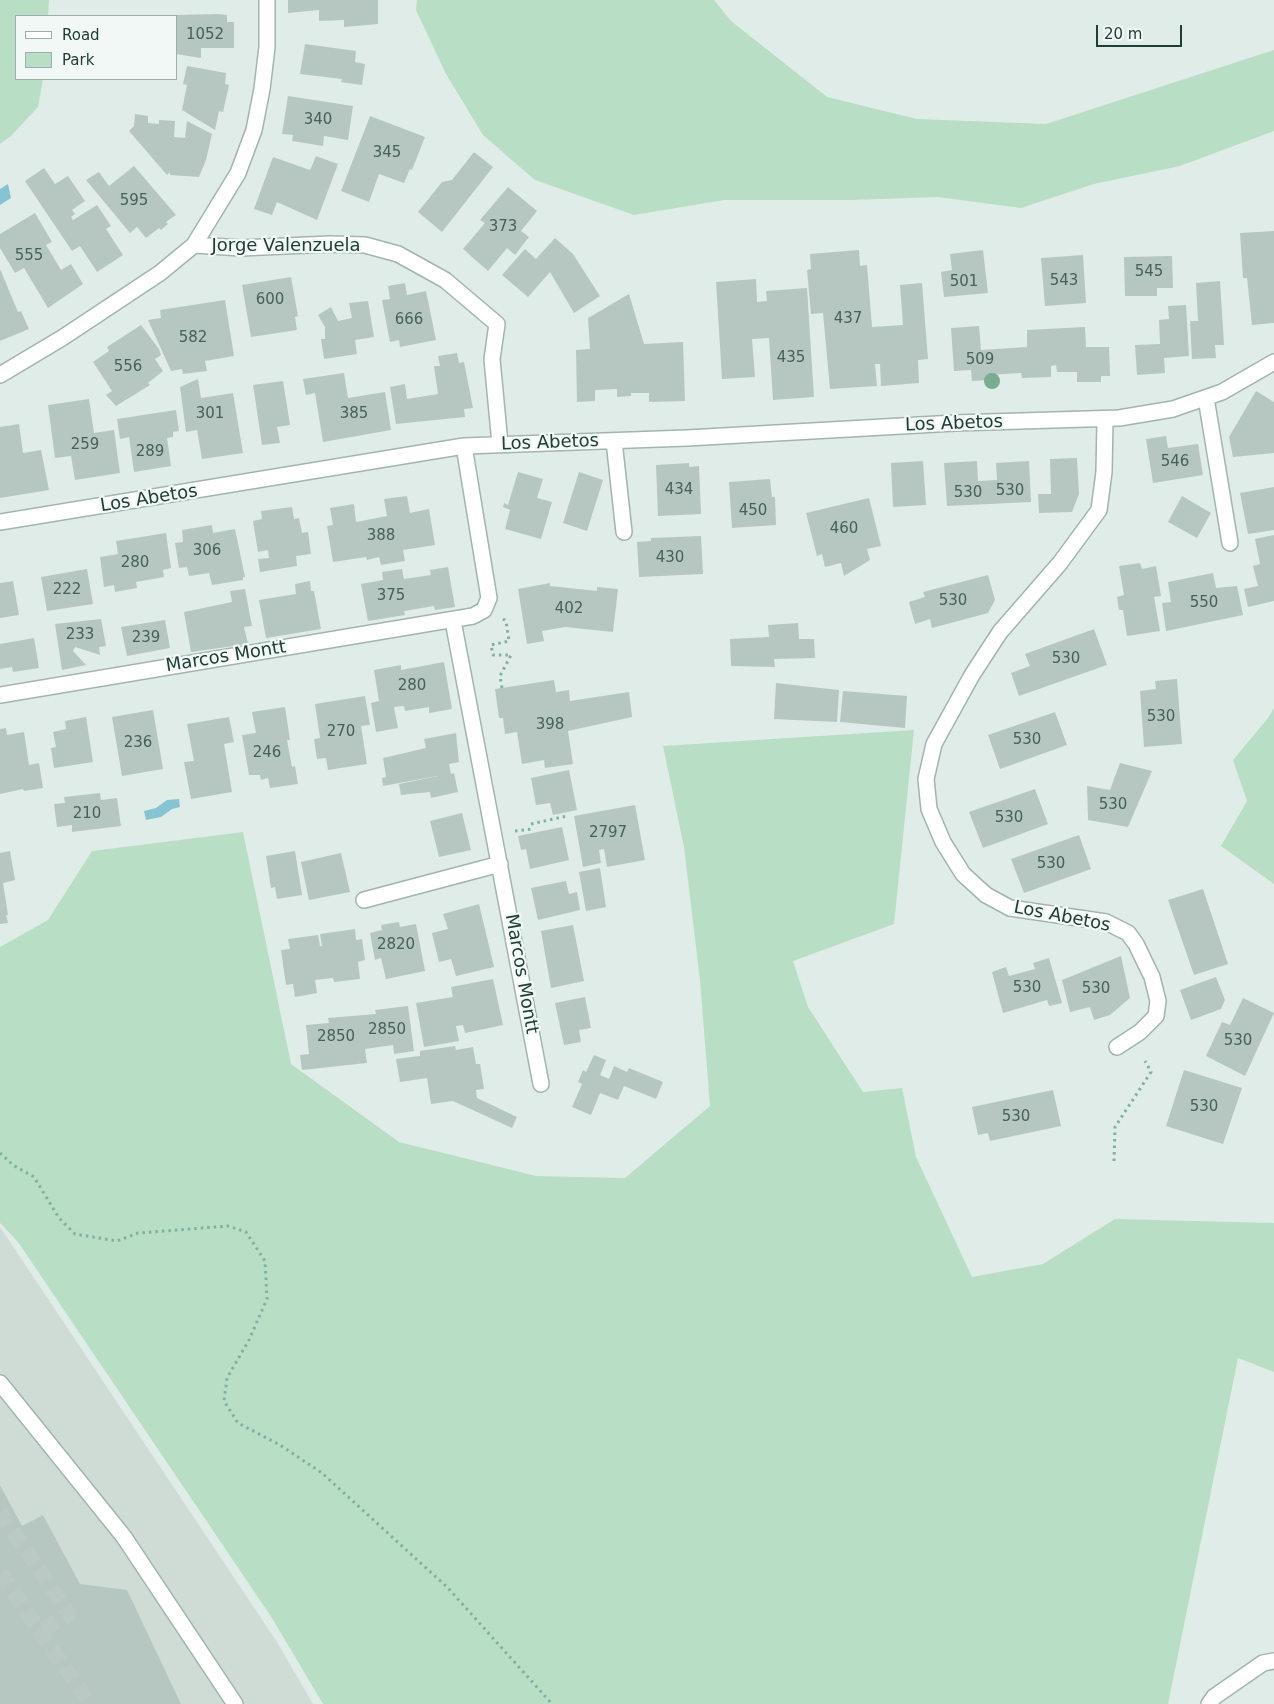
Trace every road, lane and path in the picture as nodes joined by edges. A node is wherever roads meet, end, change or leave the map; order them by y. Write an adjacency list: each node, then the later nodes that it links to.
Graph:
1 (267, 0): 2 (street)
2 (194, 245): 4 (street, Jorge Valenzuela); 8 (street, Jorge Valenzuela)
3 (1274, 362): 5 (street, Los Abetos)
4 (0, 375)
5 (1206, 398): 6 (street, Los Abetos); 12 (street)
6 (1105, 420): 7 (street, Los Abetos); 21 (street, Los Abetos)
7 (614, 441): 8 (street, Los Abetos); 11 (street)
8 (500, 444): 9 (street, Los Abetos)
9 (464, 446): 10 (street, Los Abetos); 13 (street)
10 (0, 522)
11 (624, 532)
12 (1230, 543)
13 (484, 610): 14 (street, Marcos Montt); 15 (path)
14 (453, 621): 16 (street, Marcos Montt); 19 (street, Marcos Montt)
15 (502, 688)
16 (0, 695)
17 (566, 816): 18 (path)
18 (531, 824)
19 (500, 864): 20 (street); 23 (street, Marcos Montt)
20 (364, 900)
21 (1117, 1047)
22 (1144, 1061): 25 (path)
23 (541, 1084)
24 (0, 1153): 29 (path)
25 (1114, 1161)
26 (0, 1383): 28 (street)
27 (1274, 1661): 30 (street)
28 (234, 1704)
29 (552, 1704)
30 (1209, 1704)

